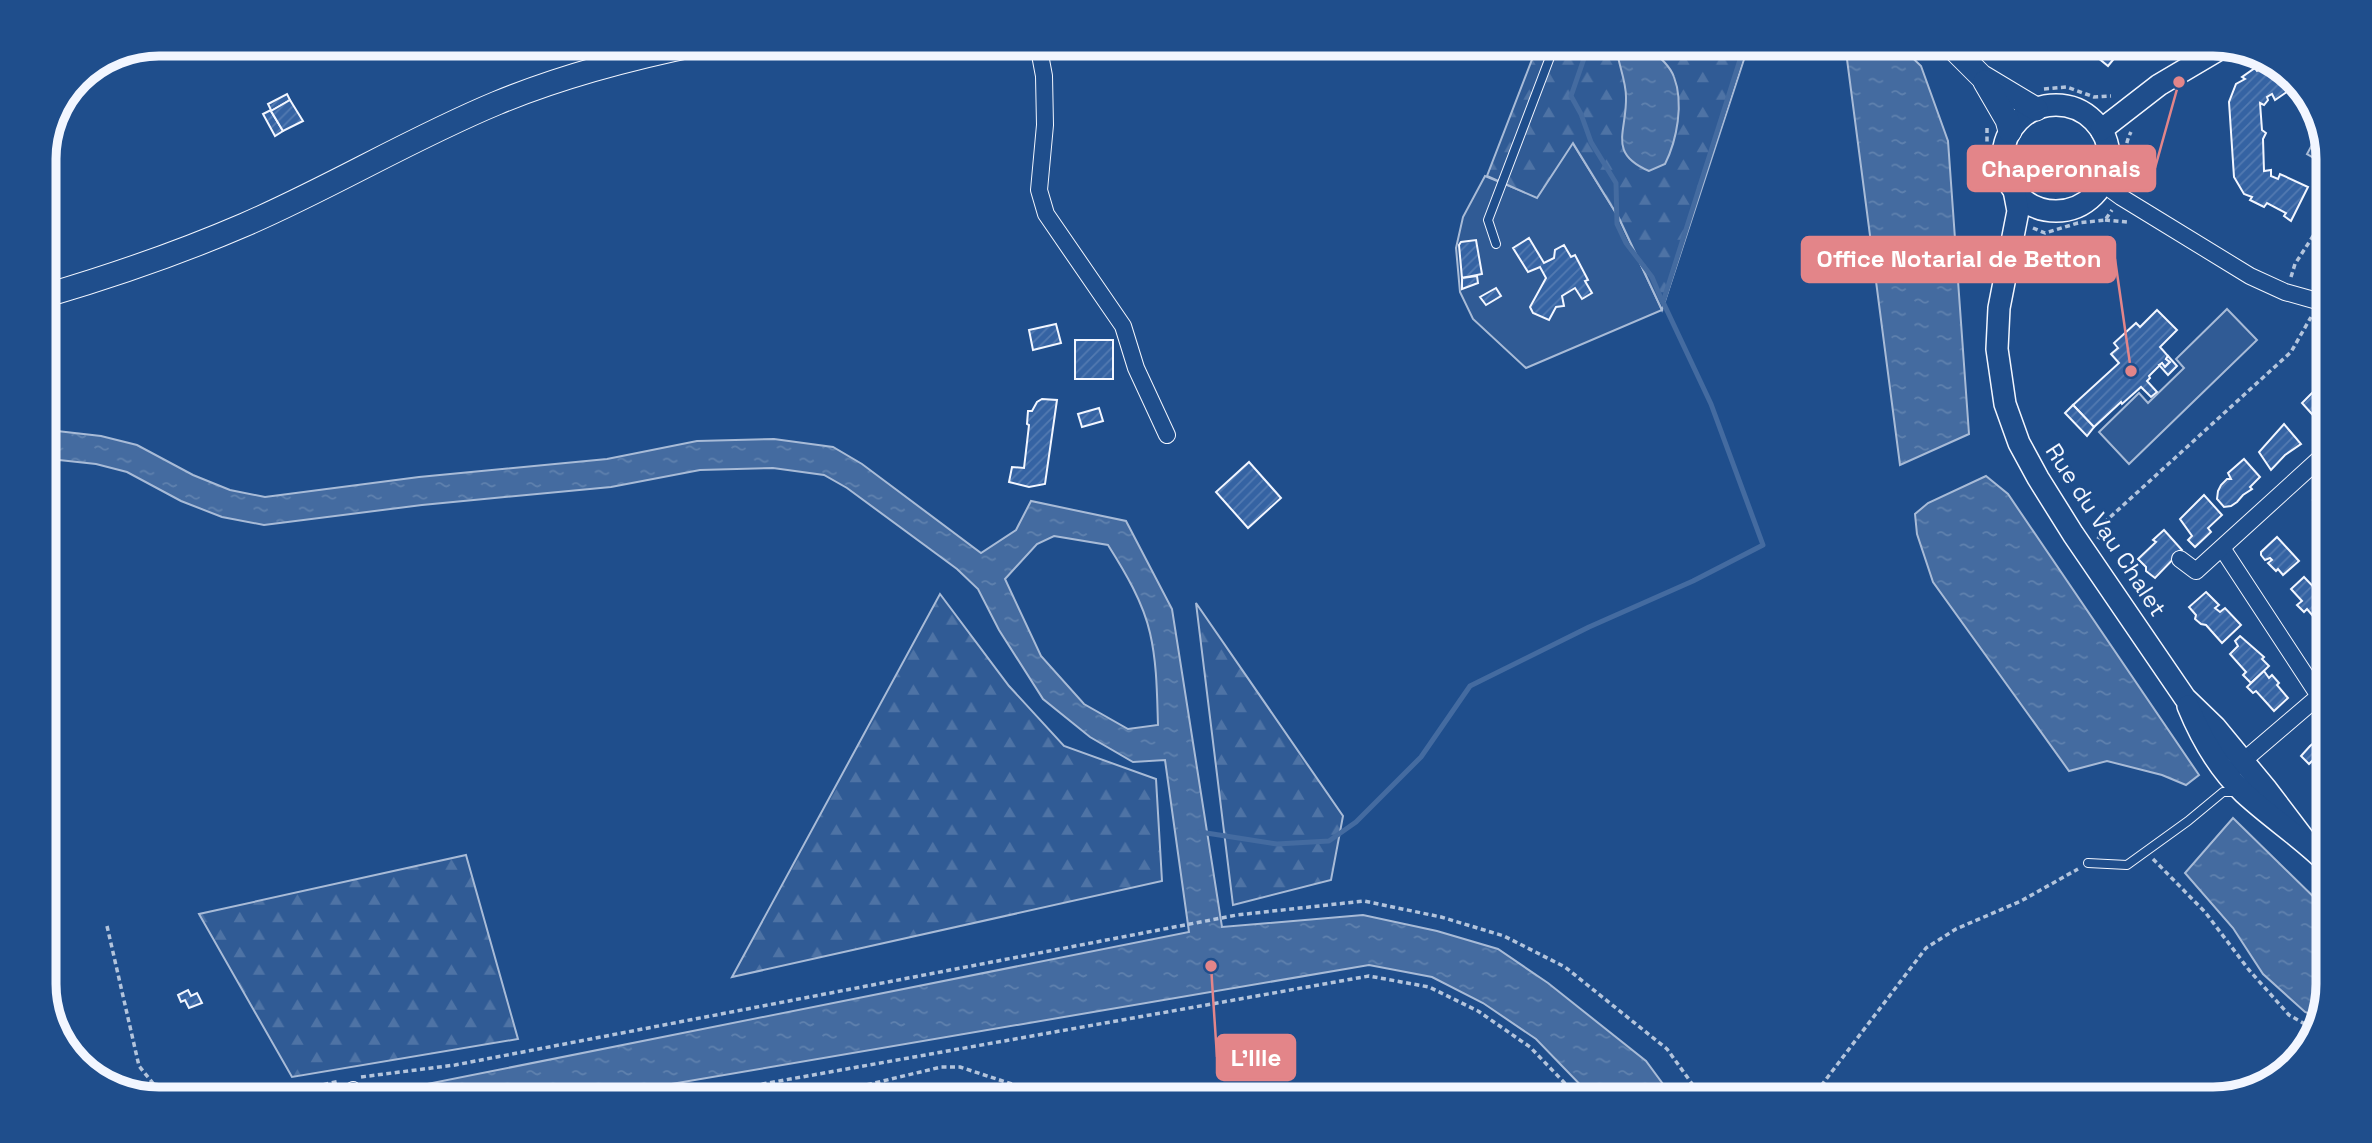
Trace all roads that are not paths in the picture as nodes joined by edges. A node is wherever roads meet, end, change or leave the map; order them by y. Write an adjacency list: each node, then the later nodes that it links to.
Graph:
1 (620, 56): 15 (main road)
2 (1040, 56): 17 (street)
3 (1550, 56): 14 (lane)
4 (1961, 56): 6 (main road)
5 (2209, 56): 8 (street)
6 (1981, 76): 7 (main road); 9 (main road)
7 (2038, 99): 8 (street); 9 (street)
8 (2101, 130): 10 (street)
9 (2010, 131): 11 (street)
10 (2103, 184): 12 (street); 16 (street)
11 (2014, 190): 12 (street); 13 (street, Rue du Vau Chalet)
12 (2050, 211): 13 (street)
13 (2023, 222): 23 (street, Rue du Vau Chalet)
14 (1496, 244)
15 (56, 292)
16 (2316, 306)
17 (1167, 435)
18 (2316, 462): 19 (street)
19 (2222, 548): 20 (street); 21 (street)
20 (2180, 559)
21 (2316, 688)
22 (2316, 706): 23 (street)
23 (2234, 768): 24 (street, Rue du Vau Chalet)
24 (2255, 781): 25 (street, Rue du Vau Chalet); 26 (lane)
25 (2316, 852)
26 (2088, 863)

